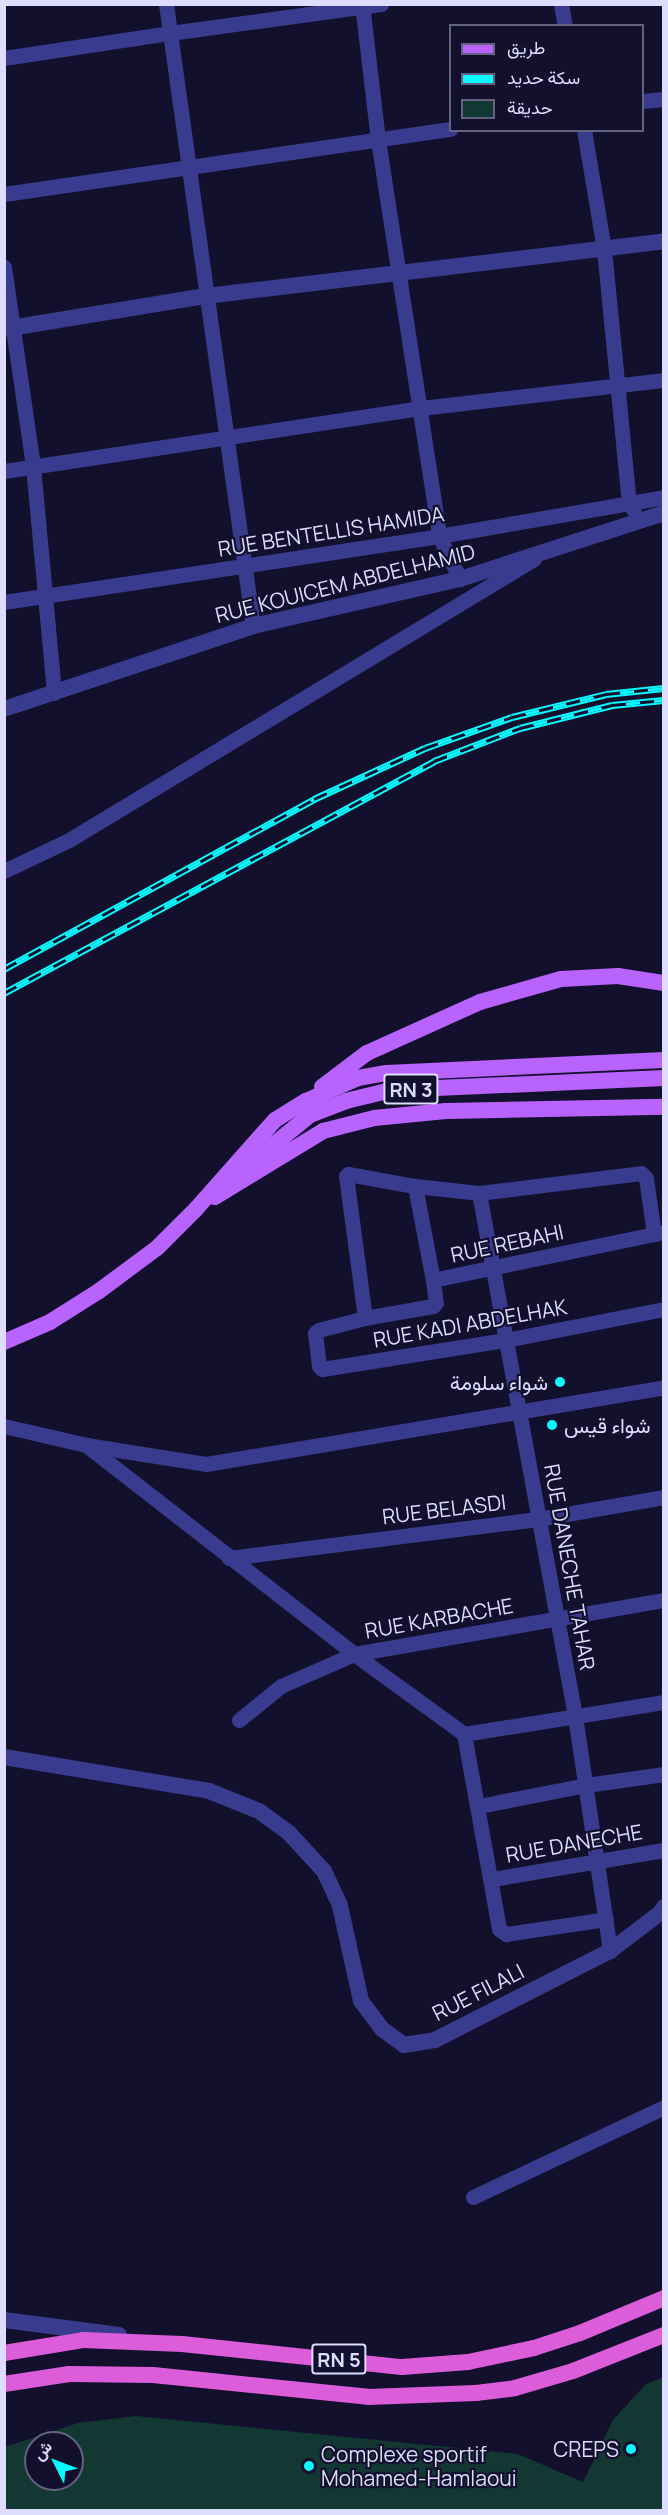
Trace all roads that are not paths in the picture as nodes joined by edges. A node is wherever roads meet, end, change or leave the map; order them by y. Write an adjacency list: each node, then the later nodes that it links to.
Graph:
1 (166, 4): 6 (street)
2 (381, 4): 4 (street)
3 (561, 4): 5 (street)
4 (362, 6): 6 (street); 12 (street)
5 (565, 24)
6 (170, 33): 7 (street); 13 (street)
7 (4, 58)
8 (663, 99): 9 (street)
9 (644, 101)
10 (449, 129): 12 (street)
11 (584, 132): 16 (street)
12 (378, 140): 13 (street); 18 (street)
13 (188, 167): 14 (street); 19 (street)
14 (4, 194)
15 (663, 241): 16 (street)
16 (604, 249): 18 (street); 22 (street)
17 (4, 267): 20 (street)
18 (398, 274): 19 (street); 23 (street)
19 (206, 296): 20 (street); 24 (street)
20 (10, 328): 25 (street)
21 (663, 380): 22 (street)
22 (618, 386): 23 (street); 28 (street)
23 (421, 408): 24 (street); 31 (street)
24 (228, 437): 25 (street); 33 (street)
25 (33, 466): 26 (street); 35 (street)
26 (4, 471)
27 (663, 497): 28 (street, RUE BENTELLIS HAMIDA)
28 (629, 503): 30 (street); 31 (street, RUE BENTELLIS HAMIDA)
29 (663, 513): 30 (street, RUE KOUICEM ABDELHAMID)
30 (641, 521): 32 (street, RUE KOUICEM ABDELHAMID)
31 (439, 536): 33 (street, RUE BENTELLIS HAMIDA); 34 (street)
32 (548, 551): 34 (street, RUE KOUICEM ABDELHAMID); 40 (street)
33 (246, 566): 35 (street, RUE BENTELLIS HAMIDA); 37 (street)
34 (460, 579): 37 (street, RUE KOUICEM ABDELHAMID)
35 (45, 595): 36 (street, RUE BENTELLIS HAMIDA); 38 (street)
36 (4, 602)
37 (253, 626): 38 (street, RUE KOUICEM ABDELHAMID)
38 (54, 693): 39 (street, RUE KOUICEM ABDELHAMID)
39 (4, 709)
40 (4, 871)
41 (663, 983): 44 (main road)
42 (663, 1060): 44 (main road)
43 (663, 1078): 48 (main road, RN 3)
44 (306, 1101): 48 (main road)
45 (663, 1107): 48 (main road, RN 3)
46 (415, 1186): 47 (street); 51 (street); 53 (street)
47 (479, 1193): 49 (street); 50 (street, RUE DANECHE TAHAR)
48 (196, 1209): 56 (main road, RN 3)
49 (659, 1233): 50 (street, RUE REBAHI)
50 (492, 1269): 51 (street, RUE REBAHI); 55 (street, RUE DANECHE TAHAR)
51 (433, 1280): 53 (street, RUE REBAHI)
52 (663, 1309): 55 (street, RUE KADI ABDELHAK)
53 (365, 1318): 54 (street, RUE REBAHI)
54 (316, 1331): 55 (street, RUE KADI ABDELHAK)
55 (506, 1340): 58 (street, RUE DANECHE TAHAR)
56 (4, 1342)
57 (663, 1387): 58 (street)
58 (521, 1412): 60 (street); 62 (street, RUE DANECHE TAHAR)
59 (4, 1426): 60 (street)
60 (86, 1445): 63 (street)
61 (663, 1497): 62 (street, RUE BELASDI)
62 (538, 1519): 63 (street, RUE BELASDI); 65 (street, RUE DANECHE TAHAR)
63 (229, 1558): 66 (street)
64 (663, 1600): 65 (street, RUE KARBACHE)
65 (557, 1619): 66 (street, RUE KARBACHE); 68 (street, RUE DANECHE TAHAR)
66 (354, 1654): 69 (street, RUE KARBACHE); 70 (street)
67 (663, 1702): 68 (street)
68 (575, 1716): 70 (street); 73 (street, RUE DANECHE TAHAR)
69 (239, 1720)
70 (464, 1734): 74 (street)
71 (4, 1757): 80 (street, RUE FILALI)
72 (663, 1774): 73 (street)
73 (586, 1785): 74 (street); 76 (street, RUE DANECHE TAHAR)
74 (479, 1806): 77 (street)
75 (663, 1850): 76 (street, RUE DANECHE)
76 (598, 1860): 77 (street, RUE DANECHE); 79 (street, RUE DANECHE TAHAR)
77 (492, 1879): 79 (street)
78 (663, 1907): 80 (street, RUE FILALI)
79 (606, 1919): 80 (street, RUE DANECHE TAHAR)
80 (610, 1951)
81 (663, 2107): 82 (street)
82 (473, 2197)
83 (663, 2298): 86 (highway, RN 5)
84 (4, 2320): 86 (street)
85 (663, 2335): 88 (highway, RN 5)
86 (182, 2343): 87 (highway, RN 5)
87 (4, 2353)
88 (4, 2384)

